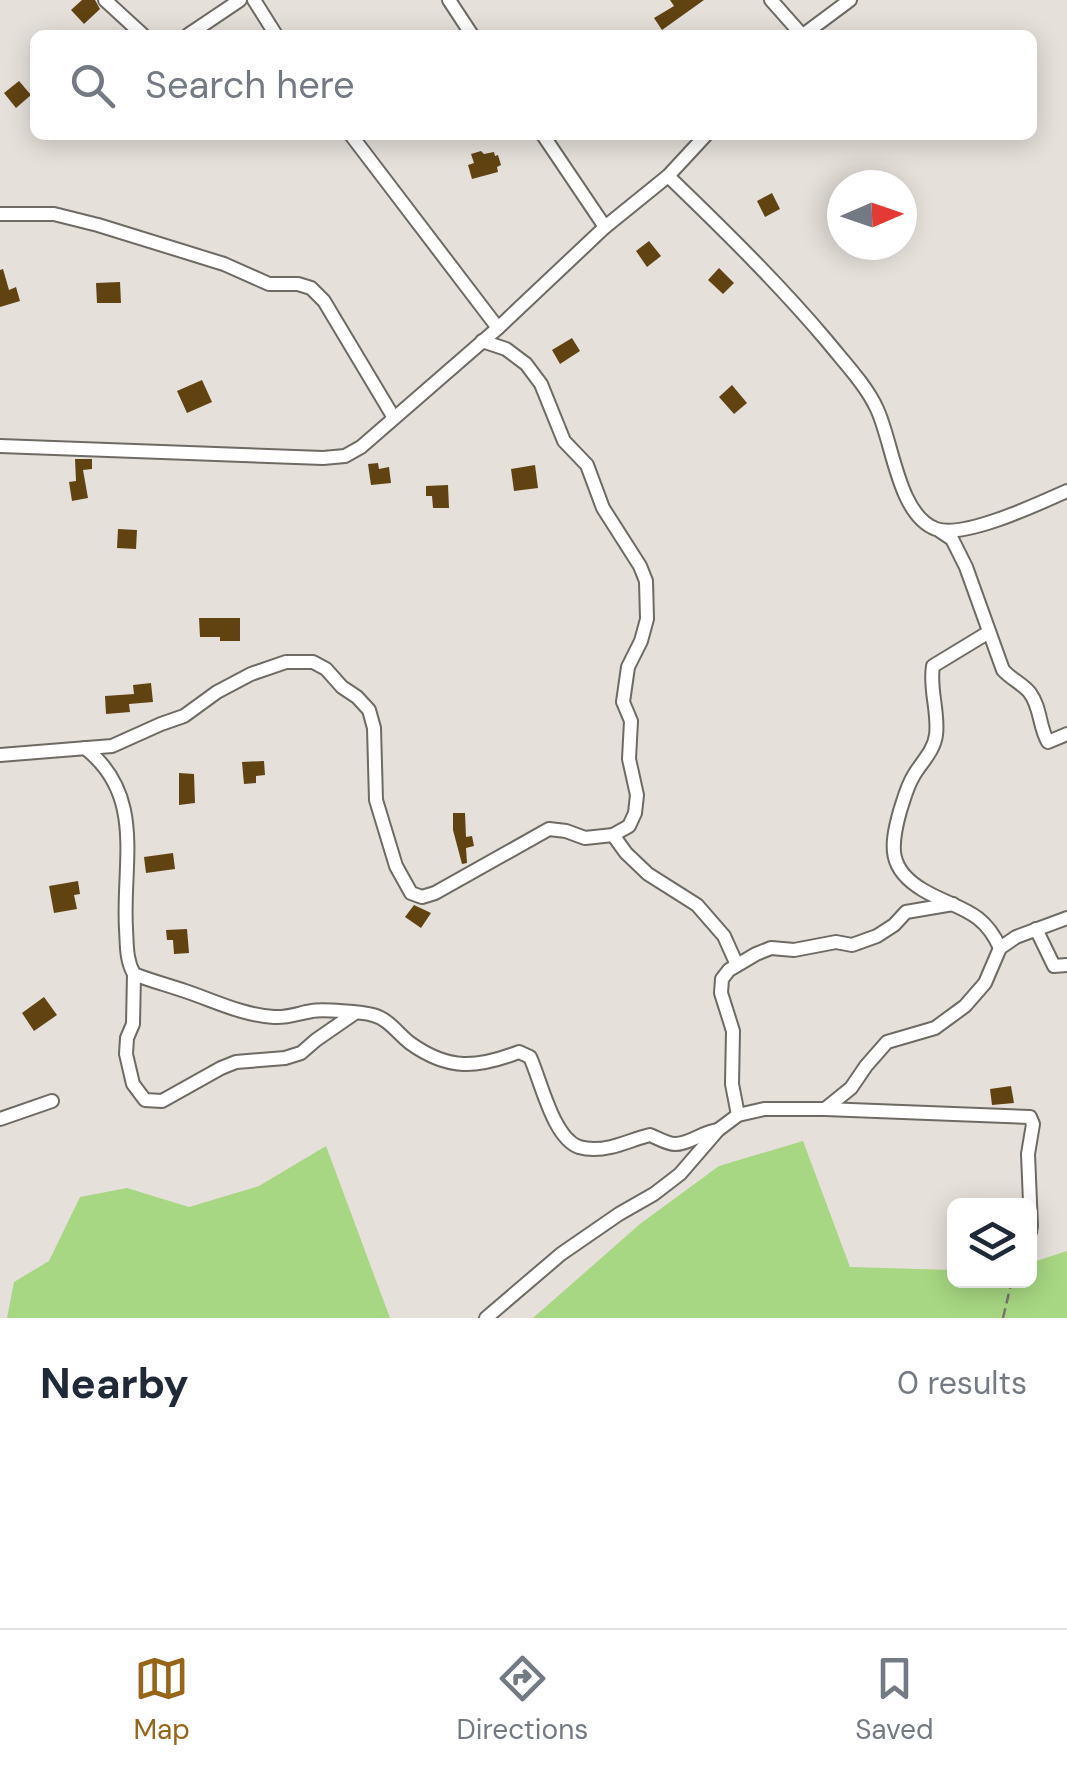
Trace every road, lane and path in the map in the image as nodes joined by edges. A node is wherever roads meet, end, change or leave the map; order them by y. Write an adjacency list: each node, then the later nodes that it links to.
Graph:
1 (106, 0): 7 (street)
2 (240, 0): 8 (street)
3 (254, 0): 9 (street)
4 (448, 0): 10 (street)
5 (770, 0): 11 (street)
6 (850, 0): 12 (street)
7 (138, 30)
8 (195, 30)
9 (273, 30)
10 (469, 30)
11 (797, 30)
12 (809, 30)
13 (355, 140): 19 (street)
14 (546, 140): 18 (street)
15 (701, 140): 16 (street)
16 (668, 176): 18 (street); 24 (street)
17 (0, 214): 21 (street)
18 (605, 226): 19 (street)
19 (498, 328): 20 (street)
20 (482, 341): 21 (street); 29 (street)
21 (394, 418): 22 (street)
22 (0, 446)
23 (1067, 492): 24 (street)
24 (938, 530): 25 (street)
25 (989, 632): 26 (street); 30 (street)
26 (1067, 734)
27 (86, 748): 28 (street); 29 (street); 36 (street)
28 (0, 755)
29 (614, 835): 34 (street)
30 (953, 904): 33 (street); 34 (street)
31 (1067, 918): 32 (street)
32 (1036, 929): 33 (street); 35 (street)
33 (1000, 948): 39 (street)
34 (737, 965): 40 (street)
35 (1067, 965)
36 (134, 974): 37 (street); 37 (street)
37 (354, 1013): 42 (street)
38 (52, 1101): 41 (street)
39 (825, 1108): 40 (street); 43 (street)
40 (738, 1115): 42 (street)
41 (0, 1119)
42 (718, 1130): 45 (street)
43 (1030, 1198)
44 (1010, 1288): 46 (path)
45 (486, 1318)
46 (1003, 1318)

